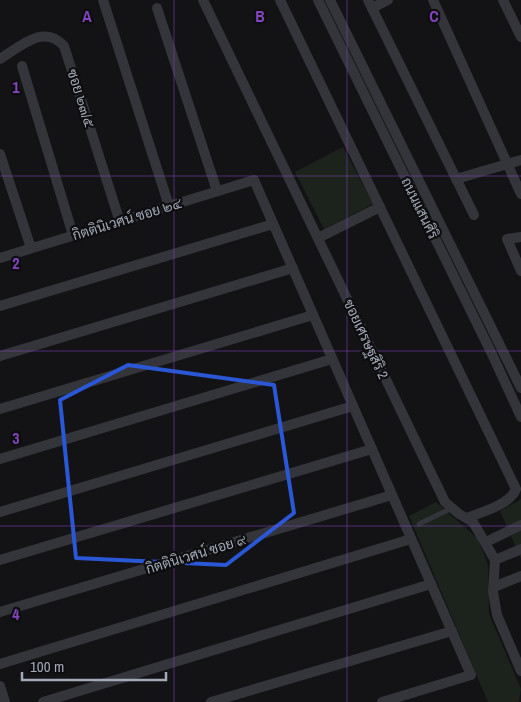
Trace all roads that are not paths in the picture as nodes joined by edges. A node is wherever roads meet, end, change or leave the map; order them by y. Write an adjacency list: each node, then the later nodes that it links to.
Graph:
1 (102, 0): 22 (street)
2 (203, 0): 29 (street, ซอยเศรษฐสิริ 2)
3 (280, 0): 23 (street)
4 (388, 0): 9 (street)
5 (433, 0): 18 (street)
6 (503, 0): 11 (street)
7 (331, 1): 8 (street); 15 (street, ถนนแสนศิริ)
8 (319, 3): 17 (street, ถนนแสนศิริ)
9 (370, 4): 19 (street)
10 (157, 8): 20 (street)
11 (521, 37)
12 (0, 60): 25 (street, ซอย ๒๓/๕)
13 (22, 66): 27 (street)
14 (0, 154): 30 (street)
15 (409, 159): 17 (street); 36 (street, ถนนแสนศิริ)
16 (521, 160): 18 (street)
17 (398, 164): 37 (street, ถนนแสนศิริ)
18 (508, 164): 19 (street); 21 (street)
19 (456, 179): 24 (street)
20 (217, 191): 22 (street, กิตตินิเวศน์ ซอย ๒๔); 26 (street, กิตตินิเวศน์ ซอย ๒๔)
21 (521, 194)
22 (170, 206): 25 (street, กิตตินิเวศน์ ซอย ๒๔)
23 (380, 207): 29 (street); 49 (street)
24 (474, 215)
25 (120, 222): 27 (street, กิตตินิเวศน์ ซอย ๒๔)
26 (273, 224): 32 (street); 34 (street)
27 (73, 235): 30 (street, กิตตินิเวศน์ ซอย ๒๔)
28 (521, 237): 33 (street)
29 (318, 238): 47 (street, ซอยเศรษฐสิริ 2)
30 (31, 248): 31 (street, กิตตินิเวศน์ ซอย ๒๔)
31 (0, 258)
32 (292, 268): 35 (street); 38 (street)
33 (521, 271)
34 (0, 306)
35 (313, 314): 39 (street); 42 (street)
36 (489, 322): 37 (street); 40 (street, ถนนแสนศิริ)
37 (479, 327): 43 (street, ถนนแสนศิริ)
38 (0, 356)
39 (332, 359): 41 (street); 45 (street)
40 (521, 388)
41 (353, 406): 44 (street); 48 (street)
42 (0, 409)
43 (520, 410)
44 (372, 449): 46 (street); 55 (street)
45 (0, 459)
46 (392, 495): 52 (street); 60 (street, กิตตินิเวศน์ ซอย ๙)
47 (452, 508): 49 (street, ซอยเศรษฐสิริ 2); 50 (lane)
48 (0, 512)
49 (467, 518): 53 (street, ซอยเศรษฐสิริ 2)
50 (419, 524)
51 (521, 525): 53 (street)
52 (411, 539): 58 (street); 62 (street)
53 (486, 542): 56 (street, ซอยเศรษฐสิริ 2)
54 (521, 549): 56 (street)
55 (0, 560)
56 (495, 560): 59 (street, ซอยเศรษฐสิริ 2)
57 (521, 576): 59 (street)
58 (431, 584): 61 (street); 66 (street)
59 (494, 588): 63 (street, ซอยเศรษฐสิริ 2)
60 (0, 612)
61 (452, 631): 67 (street); 68 (street)
62 (0, 664)
63 (521, 671)
64 (0, 686): 65 (street)
65 (5, 702)
66 (43, 702)
67 (211, 702)
68 (382, 702)

